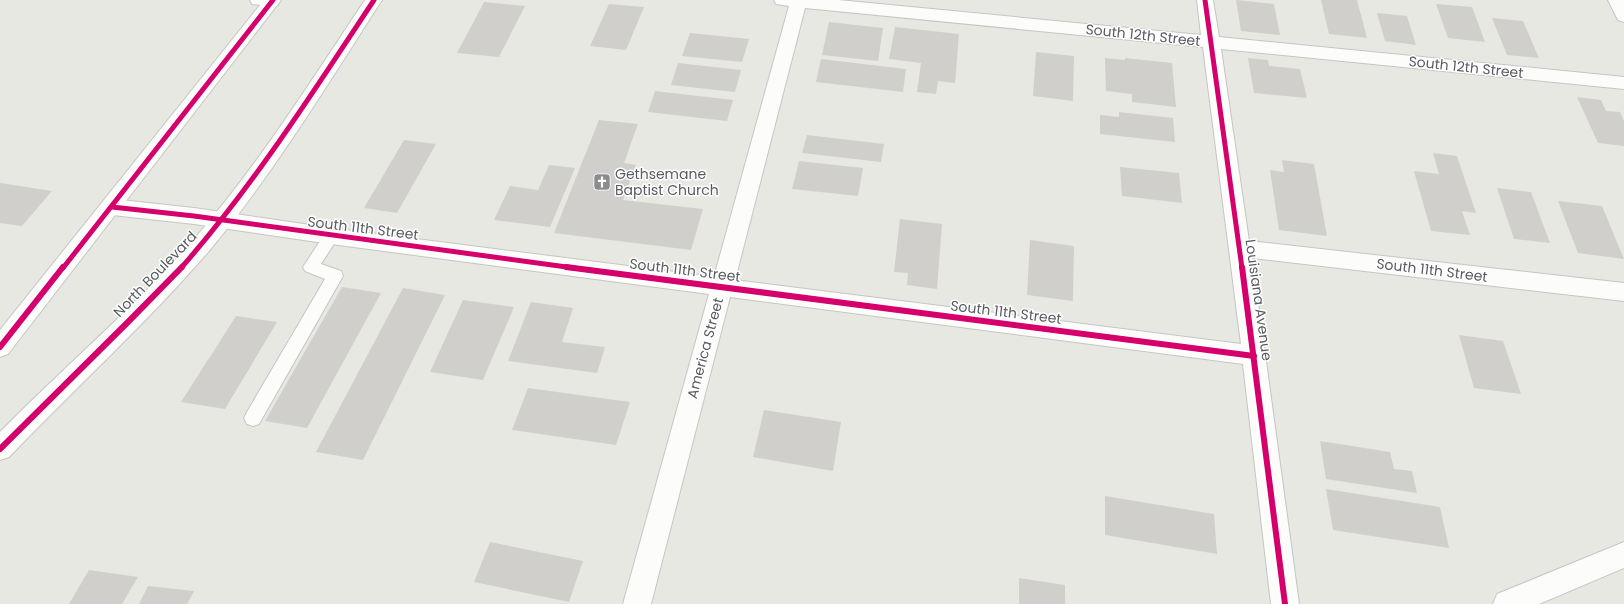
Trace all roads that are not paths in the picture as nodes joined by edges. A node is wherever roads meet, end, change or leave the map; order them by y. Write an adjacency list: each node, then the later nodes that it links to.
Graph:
1 (268, 0): 7 (street)
2 (374, 0): 8 (street, North Boulevard)
3 (1205, 0): 5 (street, Louisiana Avenue)
4 (793, 1): 5 (street, South 12th Street); 11 (street, America Street)
5 (1210, 42): 6 (street, South 12th Street); 10 (street, Louisiana Avenue)
6 (1624, 82)
7 (112, 207): 8 (street, South 11th Street); 13 (street)
8 (222, 220): 9 (street, South 11th Street); 16 (street, North Boulevard)
9 (331, 236): 11 (street, South 11th Street); 15 (lane)
10 (1240, 248): 12 (street, South 11th Street); 14 (street, Louisiana Avenue)
11 (722, 287): 14 (street, South 11th Street); 18 (street, America Street)
12 (1624, 292)
13 (2, 342)
14 (1254, 356): 19 (street, Louisiana Avenue)
15 (253, 418)
16 (0, 449)
17 (1624, 555): 20 (street)
18 (637, 604)
19 (1285, 604)
20 (1507, 604)

